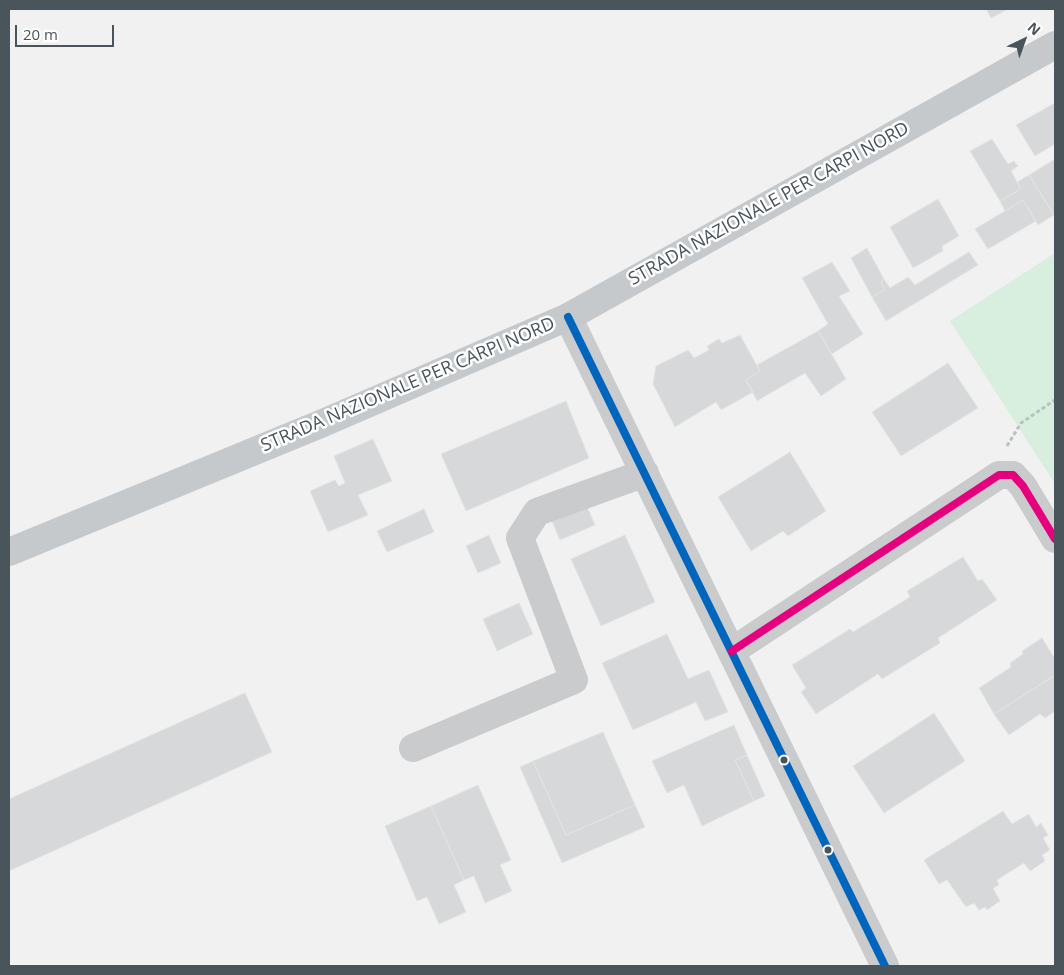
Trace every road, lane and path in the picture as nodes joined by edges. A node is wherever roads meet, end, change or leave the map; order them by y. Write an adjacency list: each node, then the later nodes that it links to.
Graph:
1 (1055, 45): 2 (main road, STRADA NAZIONALE PER CARPI NORD)
2 (568, 317): 4 (street); 7 (main road, STRADA NAZIONALE PER CARPI NORD)
3 (1055, 400): 5 (path)
4 (645, 473): 8 (street); 9 (street)
5 (999, 475): 6 (street); 8 (street)
6 (1055, 539)
7 (9, 552)
8 (732, 651): 10 (street)
9 (413, 748)
10 (885, 966)

